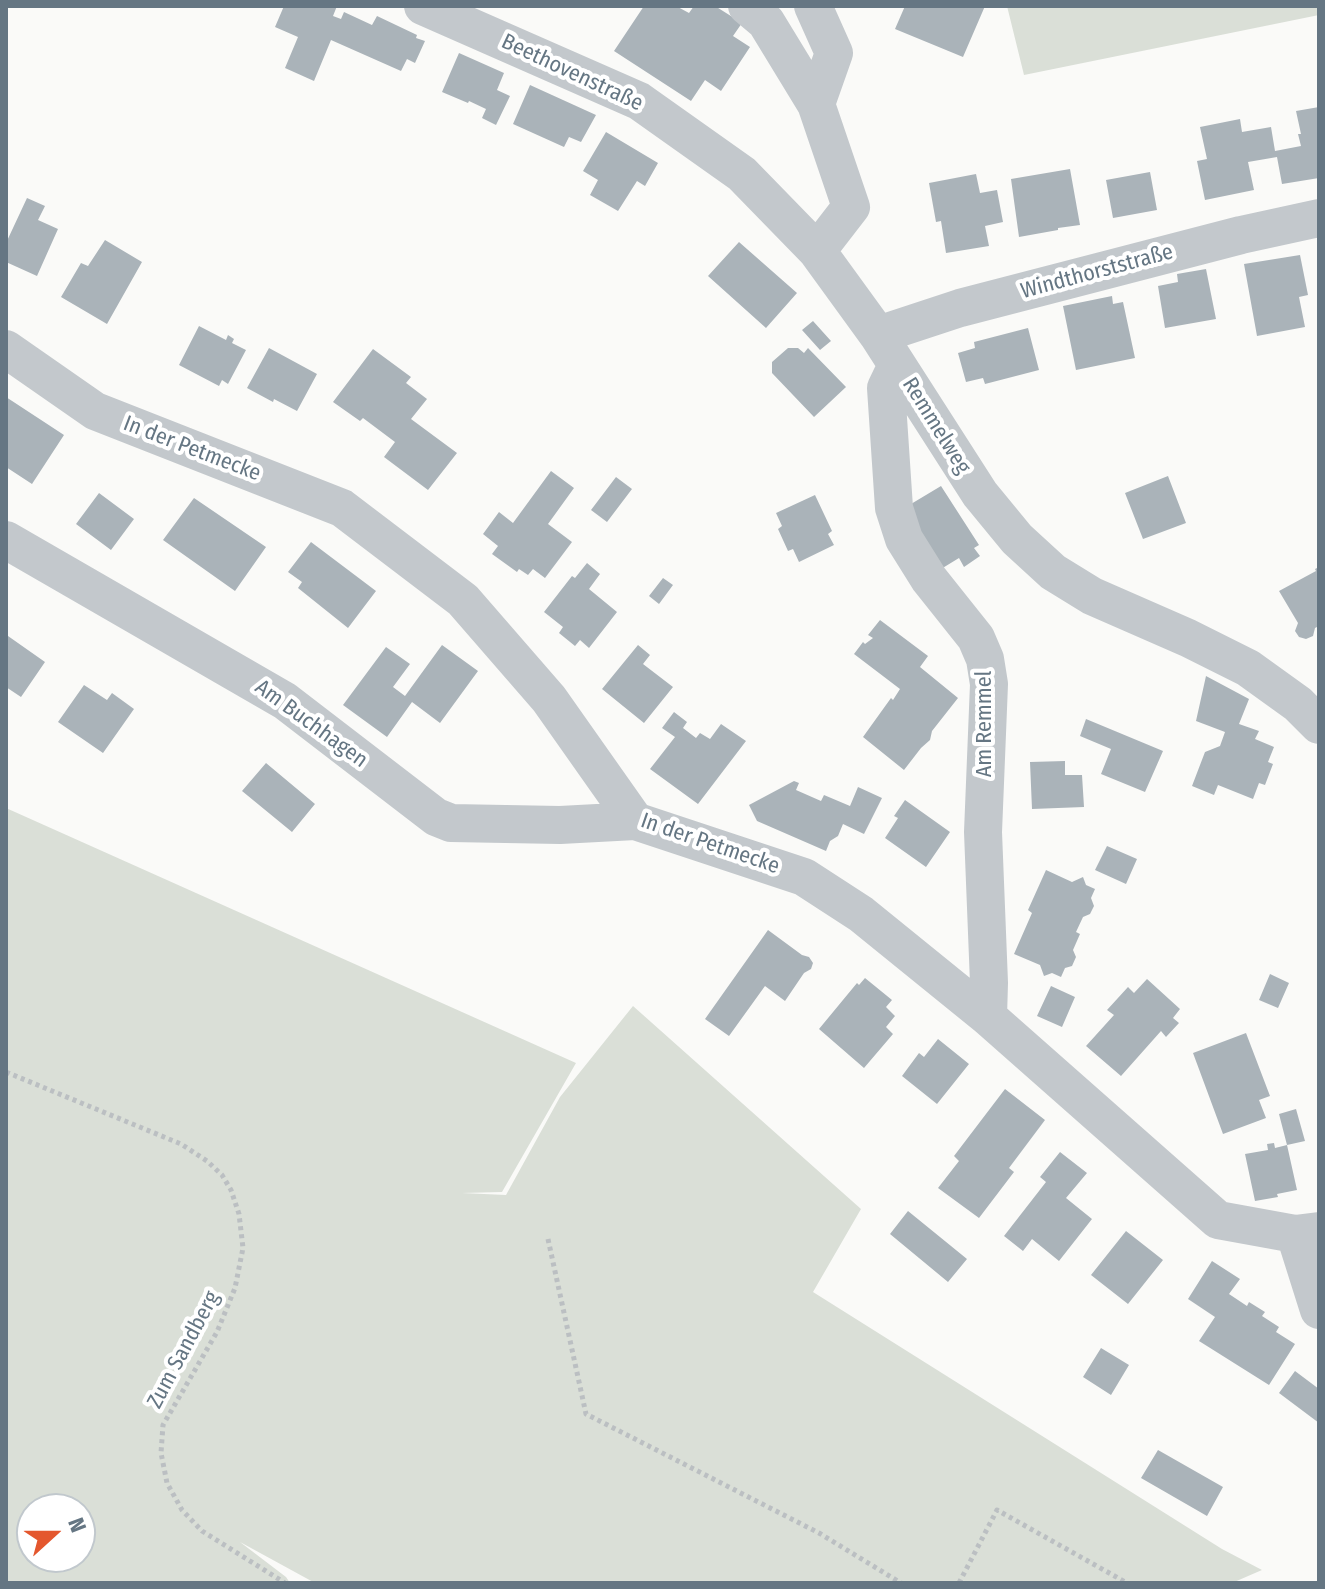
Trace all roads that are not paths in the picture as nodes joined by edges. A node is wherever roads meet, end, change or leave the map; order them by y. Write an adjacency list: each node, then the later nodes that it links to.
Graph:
1 (423, 6): 6 (street, Beethovenstraße)
2 (747, 6): 4 (street)
3 (813, 6): 4 (street)
4 (816, 104): 6 (street)
5 (1319, 218): 8 (street, Windthorststraße)
6 (817, 251): 8 (street, Remmelweg)
7 (6, 349): 11 (street, In der Petmecke)
8 (887, 350): 10 (street, Remmelweg); 12 (street, Am Remmel)
9 (6, 540): 11 (street, Am Buchhagen)
10 (1312, 707)
11 (635, 821): 12 (street, In der Petmecke)
12 (988, 1017): 13 (street, In der Petmecke)
13 (1307, 1233): 14 (street)
14 (1319, 1310)

